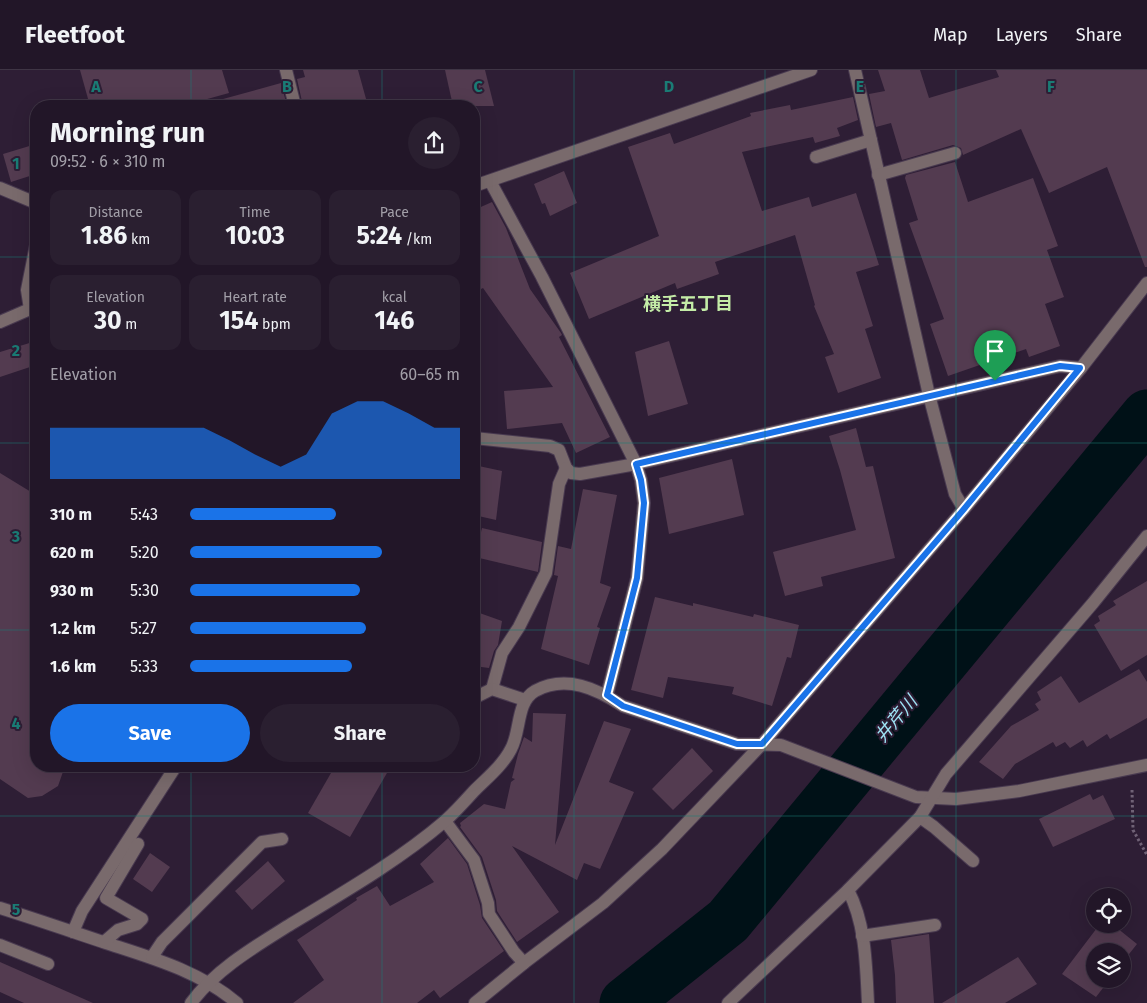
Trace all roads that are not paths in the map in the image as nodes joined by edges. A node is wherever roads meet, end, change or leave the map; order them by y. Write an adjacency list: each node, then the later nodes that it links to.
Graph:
1 (286, 70): 4 (street)
2 (810, 70): 9 (street)
3 (855, 70): 5 (street)
4 (294, 100)
5 (871, 140): 7 (street); 8 (street)
6 (955, 153): 8 (street)
7 (816, 157)
8 (878, 175): 19 (street)
9 (490, 181): 10 (street); 21 (street)
10 (480, 184)
11 (0, 188): 12 (street)
12 (30, 200)
13 (30, 275): 15 (street)
14 (1147, 283): 18 (street)
15 (30, 299)
16 (30, 309): 17 (street)
17 (0, 322)
18 (1080, 368): 19 (street); 23 (street)
19 (929, 395): 21 (street); 23 (street)
20 (480, 439): 22 (street)
21 (636, 464): 22 (street); 27 (street)
22 (566, 468): 25 (street)
23 (964, 509): 29 (street)
24 (1147, 536): 32 (street)
25 (492, 690): 26 (street); 28 (street)
26 (480, 695)
27 (607, 695): 28 (street); 29 (street)
28 (525, 700): 34 (street)
29 (762, 744): 32 (street); 46 (street)
30 (1147, 765): 32 (street)
31 (172, 772): 41 (street)
32 (931, 798): 33 (street)
33 (920, 817): 37 (street); 38 (street)
34 (445, 820): 46 (street); 48 (street)
35 (282, 839): 45 (street)
36 (138, 844): 43 (street)
37 (973, 861)
38 (848, 890): 42 (street); 52 (street)
39 (0, 908): 41 (street)
40 (935, 925): 42 (street)
41 (73, 932): 43 (street)
42 (862, 936): 53 (street)
43 (104, 942): 45 (street)
44 (0, 945): 47 (street)
45 (152, 958): 48 (street)
46 (524, 963): 51 (street)
47 (48, 964)
48 (208, 982): 49 (street); 50 (street)
49 (190, 1003)
50 (237, 1003)
51 (476, 1003)
52 (728, 1003)
53 (868, 1003)

